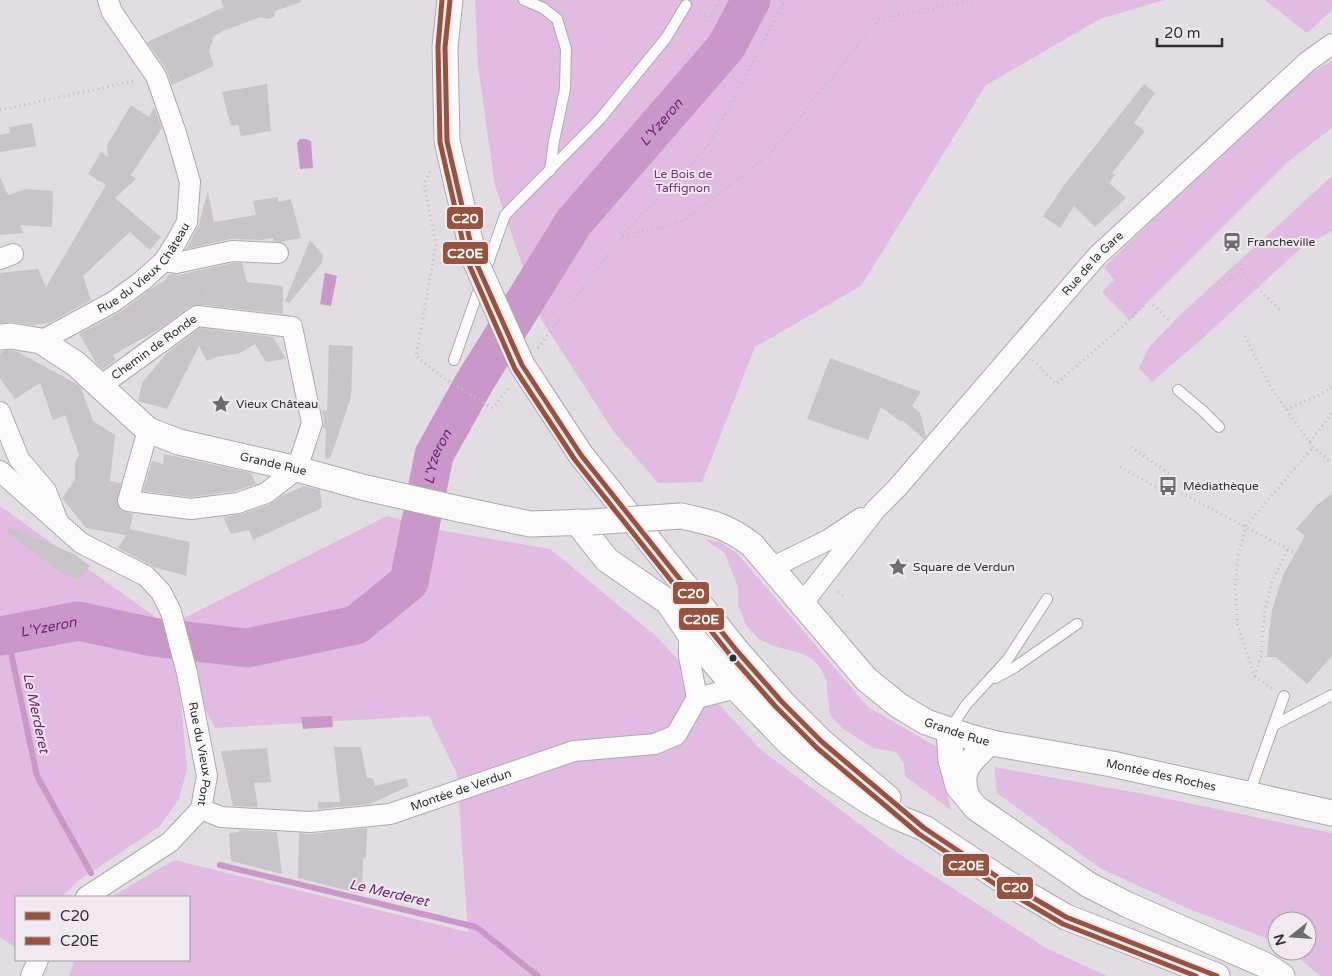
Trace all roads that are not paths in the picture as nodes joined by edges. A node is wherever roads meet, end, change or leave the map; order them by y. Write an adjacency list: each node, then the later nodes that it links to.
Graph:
1 (108, 0): 8 (street, Rue du Vieux Château)
2 (450, 0): 39 (street, bridge)
3 (524, 0): 6 (lane)
4 (686, 5): 6 (lane)
5 (1332, 44): 19 (street, Rue de la Gare)
6 (550, 171): 11 (lane)
7 (278, 253): 8 (street)
8 (164, 261): 10 (street, Rue du Vieux Château)
9 (0, 337): 10 (street, Grande Rue)
10 (41, 341): 12 (street, Grande Rue)
11 (454, 360)
12 (99, 387): 16 (street, Grande Rue); 18 (street, Chemin de Ronde)
13 (1178, 390): 15 (lane)
14 (0, 412): 20 (street)
15 (1219, 427)
16 (148, 430): 18 (street, Grande Rue); 18 (street)
17 (0, 471): 20 (street)
18 (306, 472): 21 (street, Grande Rue)
19 (876, 509): 22 (street, Rue de la Gare); 24 (street, Rue de la Gare)
20 (58, 522): 37 (street, Rue du Vieux Pont)
21 (584, 522): 22 (street, Grande Rue, bridge); 26 (street)
22 (771, 568): 24 (street, Grande Rue)
23 (1047, 600): 27 (lane)
24 (802, 604): 33 (street, Grande Rue)
25 (1077, 624): 27 (lane)
26 (689, 633): 28 (street); 31 (street)
27 (987, 682): 33 (lane)
28 (736, 688): 31 (street); 39 (street)
29 (1332, 695): 32 (lane)
30 (1284, 696): 32 (lane)
31 (696, 698): 37 (street, Montée de Verdun)
32 (1274, 724): 35 (lane)
33 (949, 730): 34 (street, Grande Rue); 36 (street)
34 (989, 742): 35 (street, Montée des Roches); 36 (street, Grande Rue)
35 (1249, 794): 38 (street, Montée des Roches)
36 (967, 798): 44 (street)
37 (201, 809): 40 (street, Rue du Vieux Pont)
38 (1332, 813)
39 (924, 828): 43 (street)
40 (88, 896)
41 (38, 961): 42 (street)
42 (31, 976)
43 (1217, 976)
44 (1282, 976)

